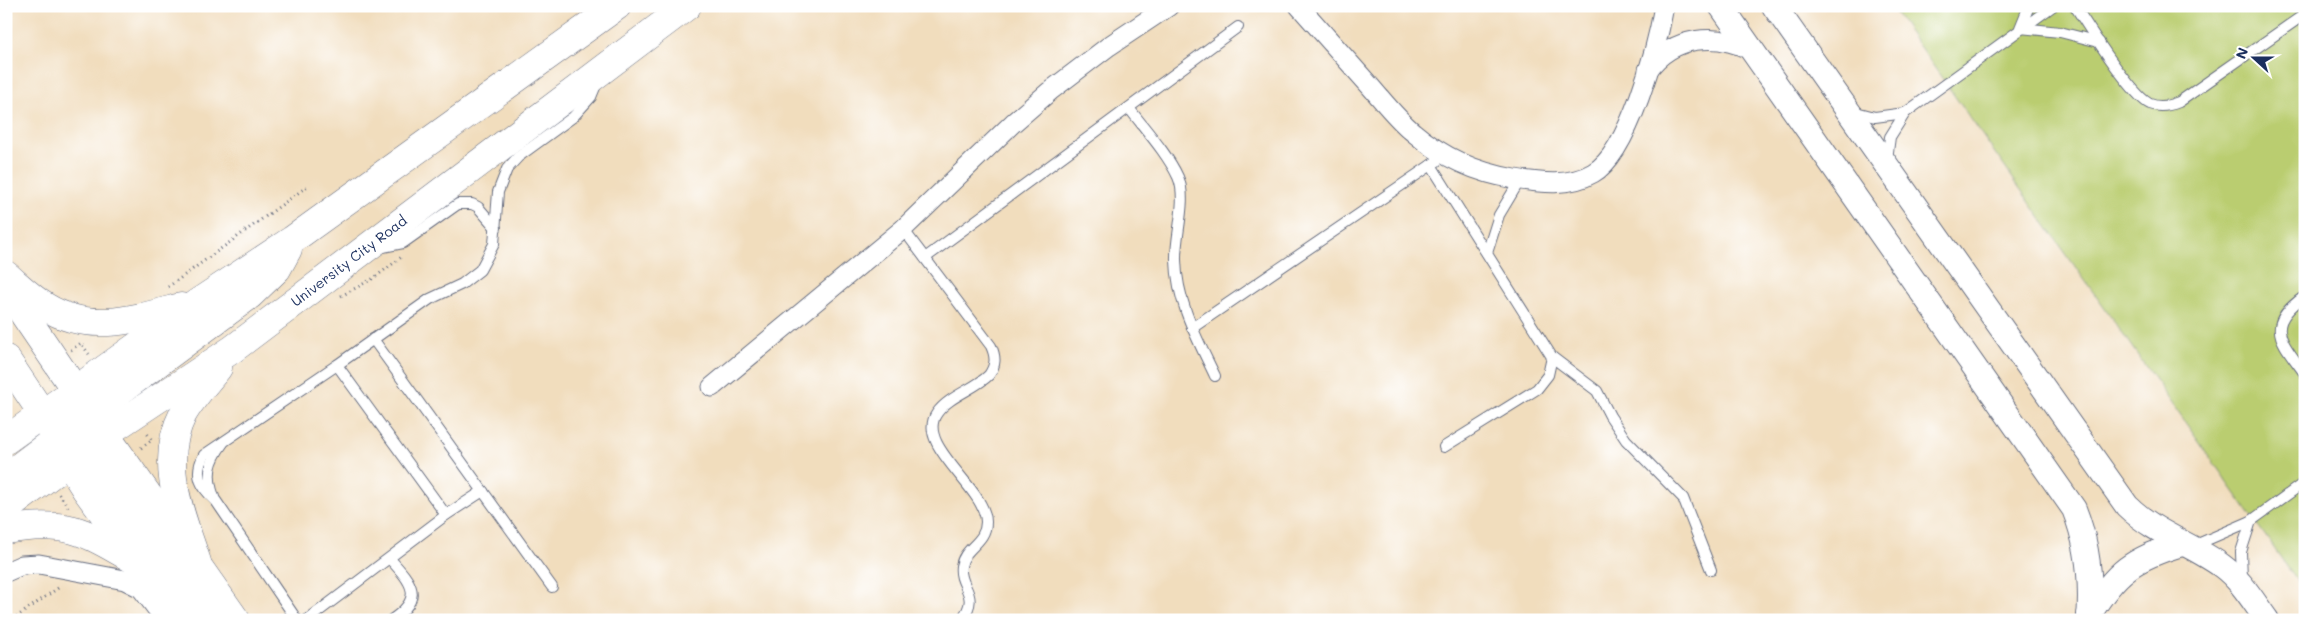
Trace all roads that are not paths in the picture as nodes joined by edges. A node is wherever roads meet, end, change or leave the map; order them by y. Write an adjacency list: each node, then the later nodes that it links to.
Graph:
1 (617, 6): 26 (main road, University City Road)
2 (687, 6): 16 (main road, University City Road)
3 (1169, 6): 25 (street)
4 (1299, 6): 21 (street)
5 (1664, 6): 17 (street)
6 (1721, 6): 15 (street)
7 (1774, 6): 19 (street)
8 (2029, 6): 13 (lane)
9 (2053, 6): 13 (lane)
10 (2075, 6): 14 (lane)
11 (2305, 14): 14 (lane)
12 (1238, 27): 18 (lane)
13 (2020, 28): 14 (lane); 20 (lane)
14 (2099, 42)
15 (1751, 50): 17 (street); 62 (street)
16 (600, 72): 24 (lane); 27 (main road, University City Road)
17 (1646, 73): 23 (street)
18 (1129, 108): 29 (lane); 34 (lane)
19 (1846, 108): 20 (lane); 22 (street)
20 (1905, 113): 22 (lane)
21 (1439, 160): 23 (street); 28 (lane); 34 (lane)
22 (1887, 165): 54 (street)
23 (1520, 180): 28 (lane)
24 (496, 228): 27 (lane); 35 (lane)
25 (903, 229): 29 (lane); 42 (street)
26 (292, 240): 33 (main road, University City Road); 44 (main road)
27 (368, 247): 36 (main road, University City Road)
28 (1488, 254): 37 (lane)
29 (925, 258): 70 (lane)
30 (6, 275): 33 (main road)
31 (6, 288): 43 (main road)
32 (2305, 296): 40 (lane)
33 (197, 303): 43 (main road, University City Road)
34 (1192, 328): 41 (lane)
35 (374, 339): 39 (lane); 49 (lane)
36 (233, 349): 44 (main road, University City Road); 56 (main road)
37 (1552, 357): 46 (lane); 58 (lane)
38 (6, 359): 44 (main road)
39 (337, 365): 51 (lane); 67 (lane)
40 (2305, 374)
41 (1215, 376)
42 (712, 387)
43 (76, 390): 44 (main road, University City Road); 44 (main road)
44 (74, 433): 45 (main road, University City Road); 47 (main road); 50 (main road, University City Road); 56 (main road); 57 (main road); 65 (main road)
45 (6, 440)
46 (1444, 447)
47 (6, 477)
48 (2305, 482): 52 (lane)
49 (483, 491): 51 (lane); 61 (lane)
50 (6, 509)
51 (446, 515): 55 (lane)
52 (2251, 520): 54 (lane); 60 (lane)
53 (6, 530): 57 (main road)
54 (2186, 546): 60 (street); 62 (street)
55 (390, 559): 68 (lane); 69 (lane)
56 (197, 562): 66 (main road)
57 (141, 564): 64 (main road)
58 (1711, 570)
59 (6, 572): 63 (street)
60 (2243, 586): 71 (street)
61 (552, 587)
62 (2089, 617)
63 (166, 620)
64 (182, 620)
65 (209, 620)
66 (236, 620)
67 (296, 620)
68 (307, 620)
69 (391, 620)
70 (962, 620)
71 (2267, 620)

